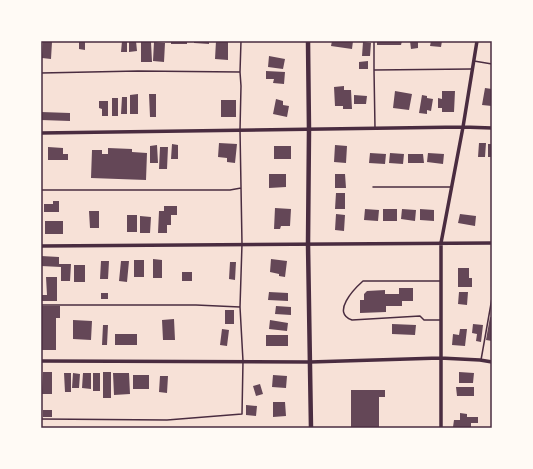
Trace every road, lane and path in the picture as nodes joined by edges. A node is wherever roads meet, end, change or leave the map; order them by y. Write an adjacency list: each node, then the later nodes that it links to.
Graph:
1 (241, 41): 9 (lane)
2 (308, 41): 15 (street)
3 (374, 41): 8 (lane)
4 (477, 41): 5 (street)
5 (474, 61): 6 (lane); 7 (street)
6 (492, 64)
7 (473, 69): 8 (lane); 11 (street)
8 (374, 70): 13 (lane)
9 (240, 72): 10 (lane); 14 (lane)
10 (41, 73)
11 (463, 127): 12 (street); 13 (street); 18 (street)
12 (492, 128)
13 (375, 129): 15 (street)
14 (240, 130): 15 (street); 16 (street); 19 (lane)
15 (308, 130): 24 (street)
16 (41, 133)
17 (373, 187): 18 (lane)
18 (452, 187): 21 (street)
19 (241, 188): 20 (lane); 23 (lane)
20 (41, 190)
21 (441, 243): 22 (street); 24 (street); 26 (street)
22 (492, 243)
23 (242, 244): 24 (street); 25 (street); 29 (lane)
24 (308, 244): 35 (street)
25 (41, 246)
26 (441, 281): 30 (street); 30 (lane)
27 (492, 298): 32 (lane)
28 (41, 305): 29 (lane)
29 (240, 307): 34 (lane)
30 (441, 320): 31 (street)
31 (440, 358): 32 (street); 35 (street); 39 (street)
32 (481, 360): 36 (street)
33 (41, 361): 34 (street)
34 (243, 361): 35 (street); 37 (lane)
35 (310, 362): 38 (street)
36 (492, 362)
37 (41, 419)
38 (311, 428)
39 (441, 428)

